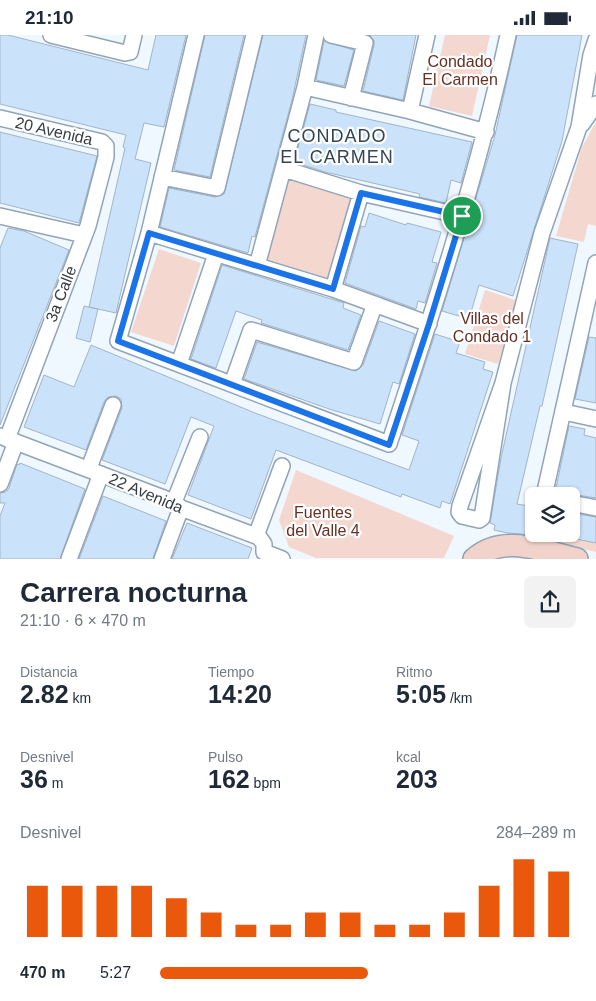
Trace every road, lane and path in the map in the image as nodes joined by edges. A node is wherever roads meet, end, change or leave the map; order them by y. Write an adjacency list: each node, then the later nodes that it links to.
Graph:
1 (51, 35): 2 (street)
2 (134, 35)
3 (196, 35): 19 (street)
4 (254, 35): 19 (street)
5 (316, 35): 10 (street)
6 (331, 35): 11 (street)
7 (427, 35): 13 (street)
8 (508, 35): 16 (street)
9 (594, 51): 15 (street)
10 (305, 87): 11 (street); 18 (street)
11 (351, 98): 13 (street)
12 (596, 104): 15 (street)
13 (410, 111): 16 (street)
14 (0, 118): 17 (street, 20 Avenida)
15 (579, 127): 33 (street)
16 (486, 132): 22 (street)
17 (106, 146): 24 (street, 3a Calle)
18 (284, 169): 20 (street); 27 (street)
19 (162, 177): 23 (street)
20 (361, 193): 22 (street); 28 (street)
21 (0, 216): 24 (street)
22 (462, 216): 30 (street)
23 (149, 233): 25 (street); 32 (street)
24 (84, 235): 39 (street, 3a Calle)
25 (216, 254): 27 (street); 32 (street)
26 (596, 263): 31 (street)
27 (257, 266): 28 (street)
28 (333, 289): 29 (street)
29 (375, 304): 30 (street); 34 (street)
30 (429, 324): 34 (street)
31 (589, 325): 36 (street)
32 (178, 364): 34 (street)
33 (503, 383): 33 (street)
34 (232, 384)
35 (113, 405): 41 (street)
36 (564, 412): 37 (street); 43 (street)
37 (596, 419)
38 (200, 437): 44 (street)
39 (8, 439): 41 (street, 22 Avenida); 42 (street, 3a Calle)
40 (282, 466): 47 (street)
41 (95, 471): 44 (street, 22 Avenida); 49 (street)
42 (0, 484)
43 (546, 487)
44 (178, 505): 47 (street, 22 Avenida); 50 (street)
45 (580, 505): 46 (street)
46 (596, 508)
47 (256, 536): 48 (street)
48 (263, 555): 51 (street)
49 (69, 559)
50 (162, 559)
51 (282, 559)
52 (474, 559): 53 (main road)
53 (576, 559)

